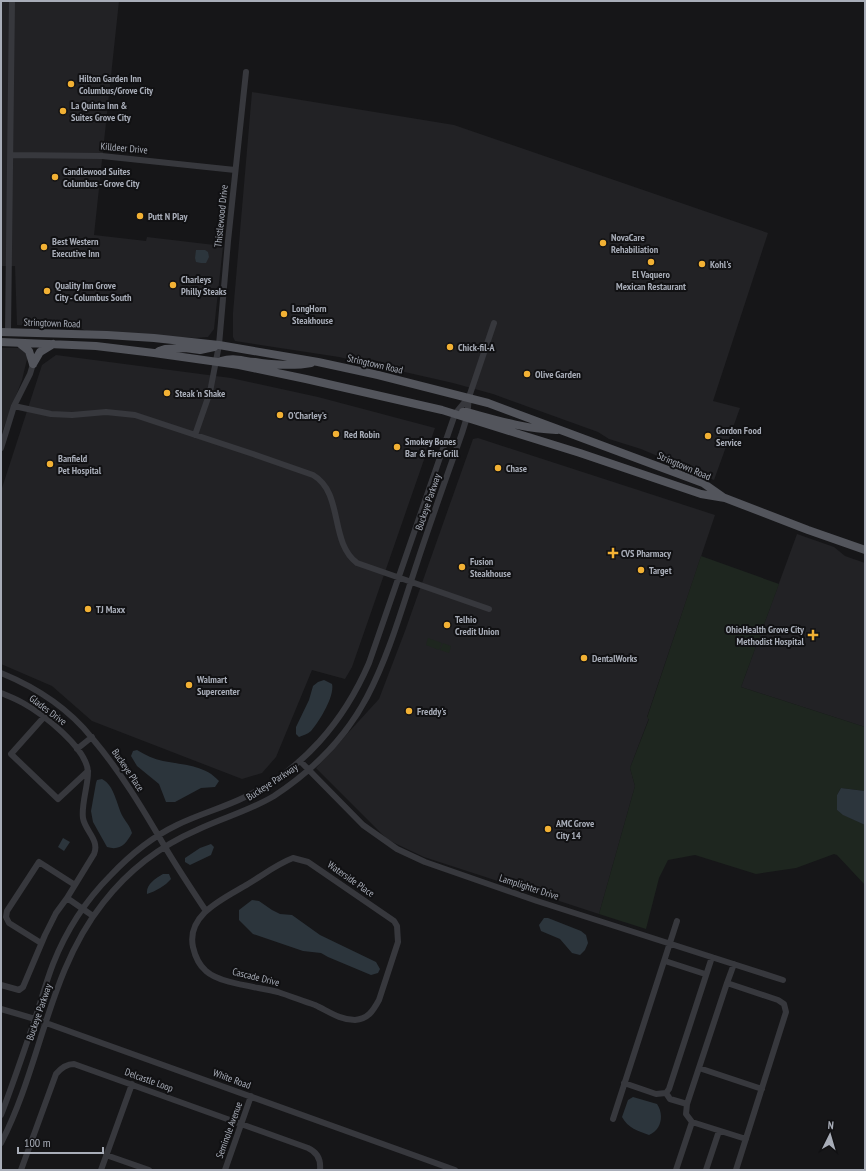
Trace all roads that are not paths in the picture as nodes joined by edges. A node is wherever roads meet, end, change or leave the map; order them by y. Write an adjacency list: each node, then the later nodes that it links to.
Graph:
1 (12, 1): 3 (street)
2 (246, 72): 4 (street, Thistlewood Drive)
3 (10, 155): 4 (street, Killdeer Drive); 6 (street)
4 (235, 170): 13 (street, Thistlewood Drive)
5 (1, 260): 6 (street)
6 (9, 260): 8 (street)
7 (494, 323): 18 (street, Buckeye Parkway)
8 (4, 332): 9 (main road); 13 (main road, Stringtown Road)
9 (1, 337)
10 (1, 342): 11 (main road, Stringtown Road)
11 (19, 342): 12 (main road, Stringtown Road); 17 (main road)
12 (53, 344): 14 (main road, Stringtown Road); 17 (main road)
13 (219, 345): 14 (main road); 15 (street, Thistlewood Drive); 16 (main road, Stringtown Road)
14 (154, 353): 15 (main road, Stringtown Road)
15 (217, 362): 16 (main road); 20 (main road, Stringtown Road); 23 (street, Thistlewood Drive)
16 (318, 362): 18 (main road, Stringtown Road)
17 (33, 364): 19 (street)
18 (469, 397): 20 (street, Buckeye Parkway); 21 (street, Buckeye Parkway); 22 (main road, Stringtown Road)
19 (14, 406): 23 (street); 24 (street)
20 (455, 414): 21 (main road, Stringtown Road); 27 (street, Buckeye Parkway)
21 (467, 414): 22 (main road); 25 (main road, Stringtown Road); 28 (street, Buckeye Parkway)
22 (564, 431): 25 (main road, Stringtown Road)
23 (195, 435): 27 (street)
24 (1, 448)
25 (725, 498): 26 (main road, Stringtown Road)
26 (865, 550)
27 (400, 577): 28 (street); 35 (street, Buckeye Parkway)
28 (411, 581): 29 (street); 36 (street, Buckeye Parkway)
29 (489, 608)
30 (1, 673): 33 (street, Buckeye Place)
31 (1, 693): 32 (street, Glades Drive)
32 (44, 717): 34 (street, Glades Drive); 37 (street)
33 (92, 737): 34 (street); 38 (street, Buckeye Place)
34 (77, 749): 37 (street, Glades Drive)
35 (300, 761): 36 (street, Lamplighter Drive); 38 (street, Buckeye Parkway)
36 (308, 770): 39 (street, Buckeye Parkway); 47 (street, Lamplighter Drive)
37 (88, 772): 40 (street, Glades Drive)
38 (158, 835): 39 (street, Buckeye Place); 42 (street, Buckeye Parkway)
39 (165, 847): 43 (street, Buckeye Place); 44 (street, Buckeye Parkway)
40 (75, 885): 41 (street); 46 (street)
41 (67, 898): 42 (street); 46 (street)
42 (83, 908): 44 (street); 57 (street, Buckeye Parkway)
43 (206, 911): 56 (street, Cascade Drive); 56 (street, Waterside Place)
44 (93, 916): 58 (street, Buckeye Parkway)
45 (678, 921): 47 (street)
46 (42, 943): 54 (street)
47 (670, 943): 48 (street, Lamplighter Drive); 49 (street)
48 (712, 957): 50 (street, Lamplighter Drive); 51 (street)
49 (665, 961): 51 (street); 60 (street)
50 (734, 964): 52 (street, Lamplighter Drive); 53 (street)
51 (705, 974): 63 (street)
52 (783, 980)
53 (727, 983): 59 (street); 62 (street)
54 (1, 985)
55 (1, 1009): 57 (street, White Road)
56 (367, 1016)
57 (35, 1019): 58 (street, White Road); 66 (street, Buckeye Parkway)
58 (46, 1023): 64 (street, White Road); 72 (street, Buckeye Parkway)
59 (699, 1068): 62 (street); 65 (street)
60 (624, 1083): 63 (street); 67 (street)
61 (132, 1084): 69 (street, Delcastle Loop); 73 (street); 74 (street, Delcastle Loop)
62 (762, 1089): 71 (street)
63 (666, 1093): 65 (street)
64 (251, 1096): 69 (street, Seminole Avenue); 79 (street, White Road)
65 (687, 1104): 68 (street)
66 (1, 1115)
67 (613, 1119)
68 (692, 1122): 70 (street); 80 (street)
69 (241, 1124): 77 (street, Seminole Avenue); 78 (street, Delcastle Loop)
70 (719, 1131): 71 (street); 81 (street)
71 (746, 1139): 82 (street)
72 (1, 1143)
73 (106, 1155): 75 (street); 76 (street)
74 (21, 1170)
75 (101, 1170)
76 (149, 1170)
77 (225, 1170)
78 (320, 1170)
79 (455, 1170)
80 (676, 1170)
81 (706, 1170)
82 (736, 1170)

